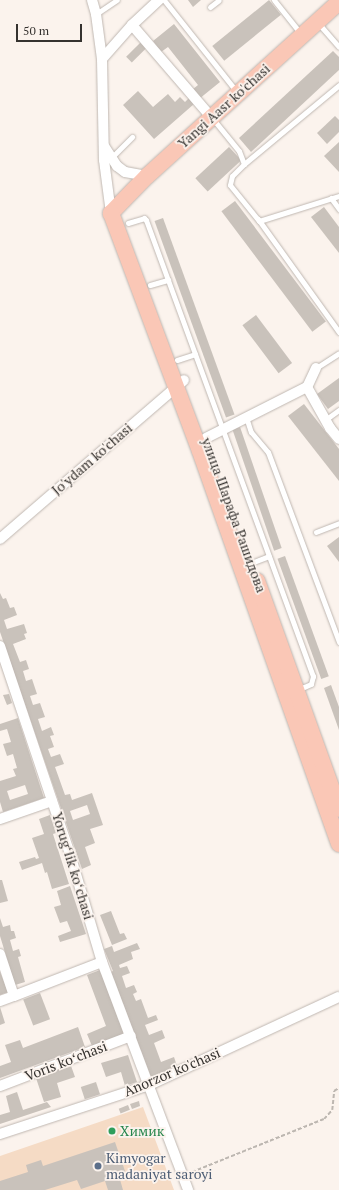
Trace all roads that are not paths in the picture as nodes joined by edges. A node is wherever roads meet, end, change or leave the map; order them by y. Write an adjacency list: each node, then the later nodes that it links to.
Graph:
1 (92, 0): 9 (street)
2 (117, 0): 9 (lane)
3 (159, 0): 11 (street)
4 (164, 0): 16 (lane)
5 (219, 0): 8 (lane)
6 (274, 0): 12 (lane)
7 (333, 5): 10 (main road, Yangi Aasr ko'chasi)
8 (210, 7)
9 (96, 14): 14 (street)
10 (318, 22): 12 (main road, Yangi Aasr ko'chasi); 13 (lane)
11 (132, 25): 14 (street); 17 (street)
12 (303, 35): 16 (main road, Yangi Aasr ko'chasi)
13 (339, 47)
14 (102, 58): 19 (street)
15 (339, 85): 21 (lane)
16 (238, 94): 17 (main road, Yangi Aasr ko'chasi)
17 (211, 118): 21 (lane); 22 (main road, Yangi Aasr ko'chasi)
18 (132, 137): 20 (lane)
19 (103, 144): 20 (street); 26 (street)
20 (111, 158): 22 (street)
21 (244, 164): 27 (lane)
22 (147, 176): 26 (main road, Yangi Aasr ko'chasi)
23 (339, 196): 24 (lane)
24 (331, 198): 25 (lane); 27 (lane)
25 (339, 210)
26 (120, 218): 28 (lane); 29 (main road, улица Шарафа Рашидова); 35 (main road)
27 (258, 219): 30 (lane)
28 (168, 280): 29 (lane); 32 (lane)
29 (150, 285): 33 (main road, улица Шарафа Рашидова)
30 (339, 332)
31 (339, 353): 34 (lane)
32 (195, 354): 33 (lane); 40 (lane)
33 (177, 360): 35 (main road, улица Шарафа Рашидова)
34 (316, 368): 36 (street)
35 (180, 383): 41 (main road, улица Шарафа Рашидова); 45 (street, Jo'ydam ko'chasi); 50 (main road)
36 (307, 387): 38 (street); 39 (street)
37 (339, 410): 39 (lane)
38 (246, 417): 40 (street); 48 (lane)
39 (325, 420): 42 (street)
40 (222, 429): 41 (street); 46 (lane)
41 (206, 438): 47 (main road, улица Шарафа Рашидова)
42 (339, 439)
43 (339, 523): 44 (lane)
44 (316, 532)
45 (0, 538)
46 (269, 556): 47 (lane); 50 (lane)
47 (251, 563): 50 (main road, улица Шарафа Рашидова)
48 (339, 642)
49 (0, 646): 51 (street, Yorugʻlik koʻchasi)
50 (295, 699): 52 (main road, улица Шарафа Рашидова); 54 (main road)
51 (52, 801): 53 (street); 56 (street, Yorugʻlik koʻchasi)
52 (339, 809)
53 (0, 819)
54 (339, 844)
55 (0, 954): 57 (street)
56 (102, 962): 57 (street); 60 (street, Yorugʻlik koʻchasi)
57 (14, 996): 59 (street)
58 (339, 997): 61 (street, Anorzor ko'chasi)
59 (0, 1001)
60 (131, 1036): 61 (street, Yorugʻlik koʻchasi); 62 (street, Voris koʻchasi)
61 (149, 1084): 63 (street, Anorzor ko'chasi); 64 (street, Yorugʻlik koʻchasi)
62 (0, 1086)
63 (0, 1134)
64 (188, 1190)

